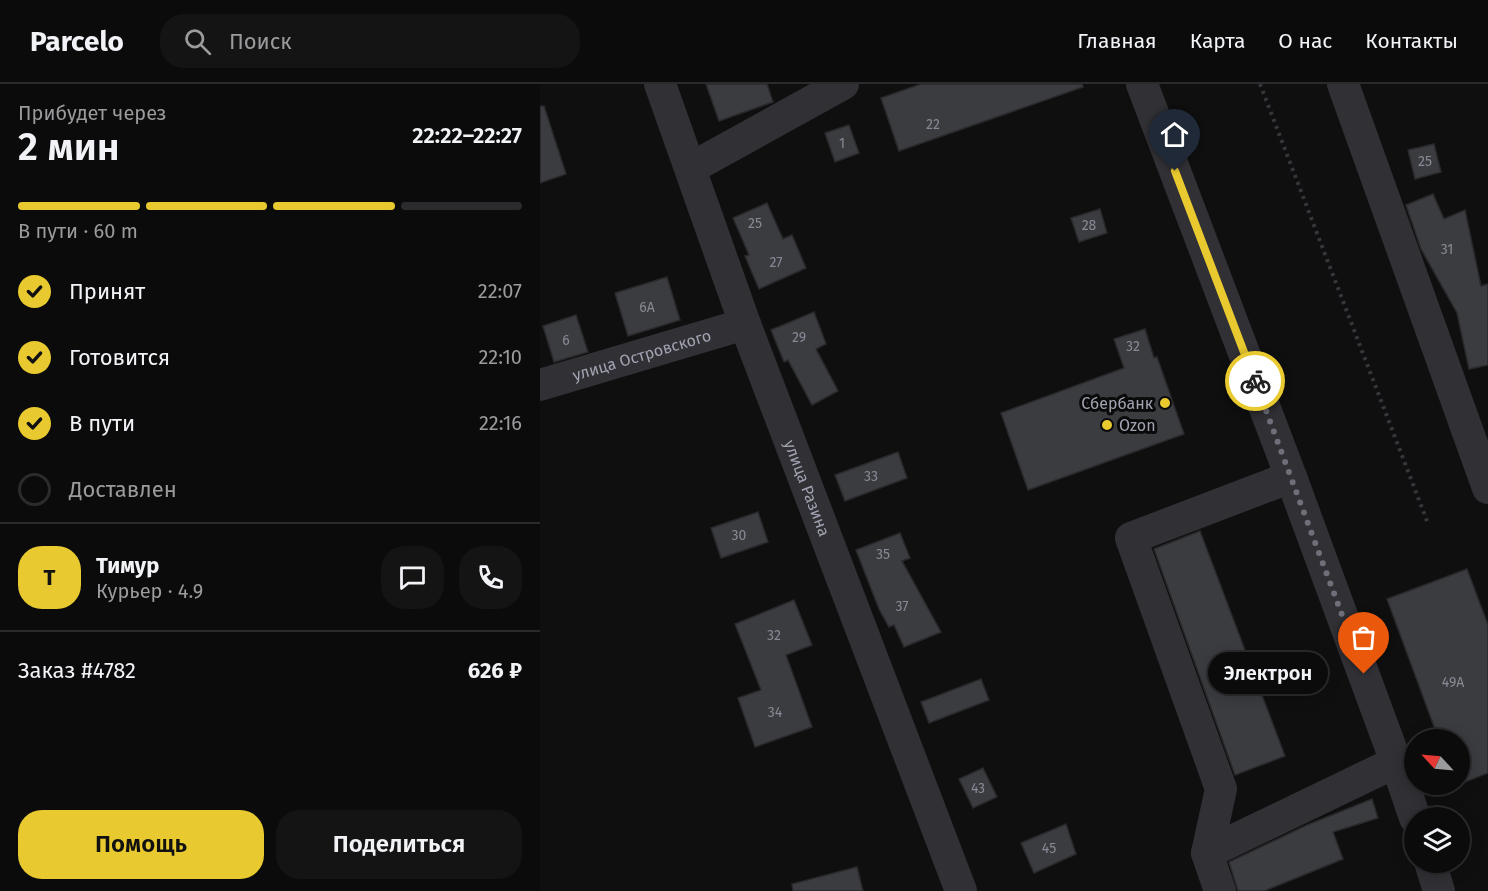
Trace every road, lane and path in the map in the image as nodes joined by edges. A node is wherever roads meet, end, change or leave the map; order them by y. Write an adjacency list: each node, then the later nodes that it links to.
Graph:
1 (660, 84): 6 (street, улица Разина)
2 (843, 84): 6 (street)
3 (1142, 84): 9 (street)
4 (1260, 84): 11 (path)
5 (1343, 84): 10 (street)
6 (691, 168): 7 (street, улица Разина)
7 (745, 324): 8 (street, улица Островского); 16 (street, улица Разина)
8 (540, 385)
9 (1291, 477): 12 (street); 14 (street)
10 (1488, 488)
11 (1426, 521)
12 (1396, 762): 13 (street); 14 (street)
13 (1411, 807)
14 (1207, 853): 17 (street)
15 (1433, 873): 18 (street)
16 (961, 891)
17 (1220, 891)
18 (1439, 891)

